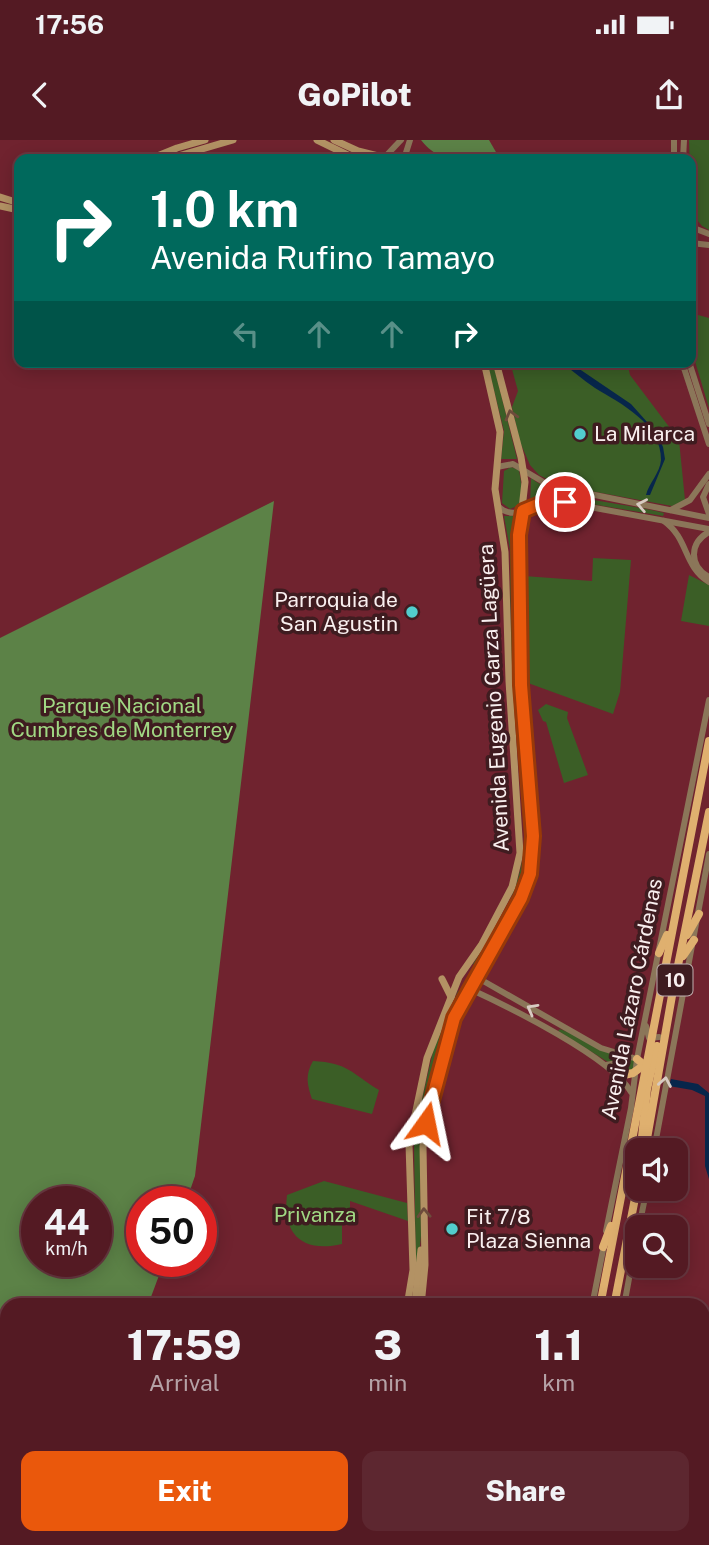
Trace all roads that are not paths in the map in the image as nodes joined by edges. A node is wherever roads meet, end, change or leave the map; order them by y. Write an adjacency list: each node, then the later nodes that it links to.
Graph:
1 (205, 140): 6 (main road)
2 (233, 140): 6 (main road)
3 (317, 140): 9 (main road)
4 (334, 140): 10 (main road)
5 (401, 140): 11 (street)
6 (190, 148): 7 (main road); 8 (main road)
7 (168, 154)
8 (178, 154)
9 (346, 154)
10 (364, 154)
11 (389, 154)
12 (706, 233): 13 (street)
13 (705, 244)
14 (485, 368): 20 (main road, Avenida Eugenio Garza Lagüera)
15 (498, 368): 21 (main road, Avenida Eugenio Garza Lagüera, one-way to 15)
16 (683, 368): 19 (street)
17 (691, 368): 18 (street)
18 (709, 424)
19 (708, 441)
20 (497, 467): 21 (street); 26 (main road, Avenida Eugenio Garza Lagüera)
21 (524, 468): 24 (street); 28 (main road, Avenida Eugenio Garza Lagüera)
22 (709, 474): 27 (street)
23 (709, 484): 29 (street)
24 (567, 490): 25 (street); 27 (street, one-way to 24)
25 (565, 502): 28 (street); 30 (street)
26 (498, 506): 28 (street); 40 (main road, Avenida Eugenio Garza Lagüera)
27 (671, 510): 29 (street)
28 (523, 511): 41 (main road, Avenida Eugenio Garza Lagüera)
29 (709, 516)
30 (663, 520): 31 (street); 33 (street)
31 (709, 530): 32 (street)
32 (709, 577)
33 (709, 582)
34 (709, 700): 36 (street, Avenida Lázaro Cárdenas)
35 (709, 741): 38 (highway, Avenida Lázaro Cárdenas / 10)
36 (691, 794): 38 (highway); 48 (street, Avenida Lázaro Cárdenas)
37 (709, 811): 47 (highway, Avenida Lázaro Cárdenas / 10)
38 (691, 826): 44 (highway, Avenida Lázaro Cárdenas / 10)
39 (709, 855): 43 (street)
40 (505, 901): 41 (main road); 42 (main road, Avenida Eugenio Garza Lagüera)
41 (514, 909): 45 (main road, Avenida Eugenio Garza Lagüera)
42 (498, 913): 45 (main road); 52 (main road, Avenida Eugenio Garza Lagüera)
43 (699, 914): 46 (street); 47 (highway)
44 (673, 919): 48 (highway); 78 (highway, Avenida Lázaro Cárdenas / 10)
45 (508, 920): 50 (main road, Avenida Eugenio Garza Lagüera)
46 (694, 940): 49 (highway); 77 (street, one-way to 46)
47 (683, 944): 49 (highway, Avenida Lázaro Cárdenas / 10)
48 (659, 953): 59 (street, Avenida Lázaro Cárdenas)
49 (679, 961): 53 (highway, Avenida Lázaro Cárdenas / 10)
50 (478, 978): 54 (main road, Avenida Eugenio Garza Lagüera); 56 (street)
51 (442, 979): 57 (main road)
52 (457, 982): 54 (main road); 57 (main road, Avenida Eugenio Garza Lagüera)
53 (673, 989): 63 (highway); 76 (highway, Avenida Lázaro Cárdenas / 10)
54 (470, 991): 55 (street); 60 (main road, Avenida Eugenio Garza Lagüera)
55 (487, 997): 56 (street); 62 (street)
56 (511, 997): 61 (street, one-way to 56)
57 (451, 998): 58 (main road, Avenida Eugenio Garza Lagüera)
58 (445, 1010): 60 (main road); 83 (main road, Avenida Eugenio Garza Lagüera)
59 (646, 1017): 63 (street); 66 (street, Avenida Lázaro Cárdenas)
60 (454, 1018): 80 (main road, Avenida Eugenio Garza Lagüera, one-way to 60)
61 (566, 1028): 62 (street); 64 (street)
62 (552, 1033): 67 (street)
63 (659, 1037): 65 (highway)
64 (614, 1053): 66 (street); 67 (street)
65 (655, 1056): 68 (highway); 69 (highway)
66 (637, 1059): 68 (highway); 68 (street, Avenida Lázaro Cárdenas)
67 (604, 1065): 70 (street)
68 (640, 1068): 69 (highway); 70 (highway); 71 (highway); 72 (street, Avenida Lázaro Cárdenas)
69 (651, 1074): 71 (highway)
70 (619, 1076): 72 (street)
71 (648, 1090): 74 (highway)
72 (631, 1092): 73 (street, Avenida Lázaro Cárdenas)
73 (631, 1108): 74 (street); 81 (street, Avenida Lázaro Cárdenas)
74 (645, 1114): 75 (highway)
75 (643, 1138)
76 (644, 1138)
77 (656, 1138)
78 (624, 1187): 81 (highway); 87 (highway, Avenida Lázaro Cárdenas / 10)
79 (634, 1201): 88 (highway)
80 (425, 1240): 84 (main road); 85 (main road)
81 (603, 1247): 86 (street, Avenida Lázaro Cárdenas)
82 (629, 1278): 89 (street)
83 (410, 1298)
84 (415, 1298)
85 (421, 1298)
86 (593, 1298)
87 (602, 1298)
88 (616, 1298)
89 (625, 1298)

